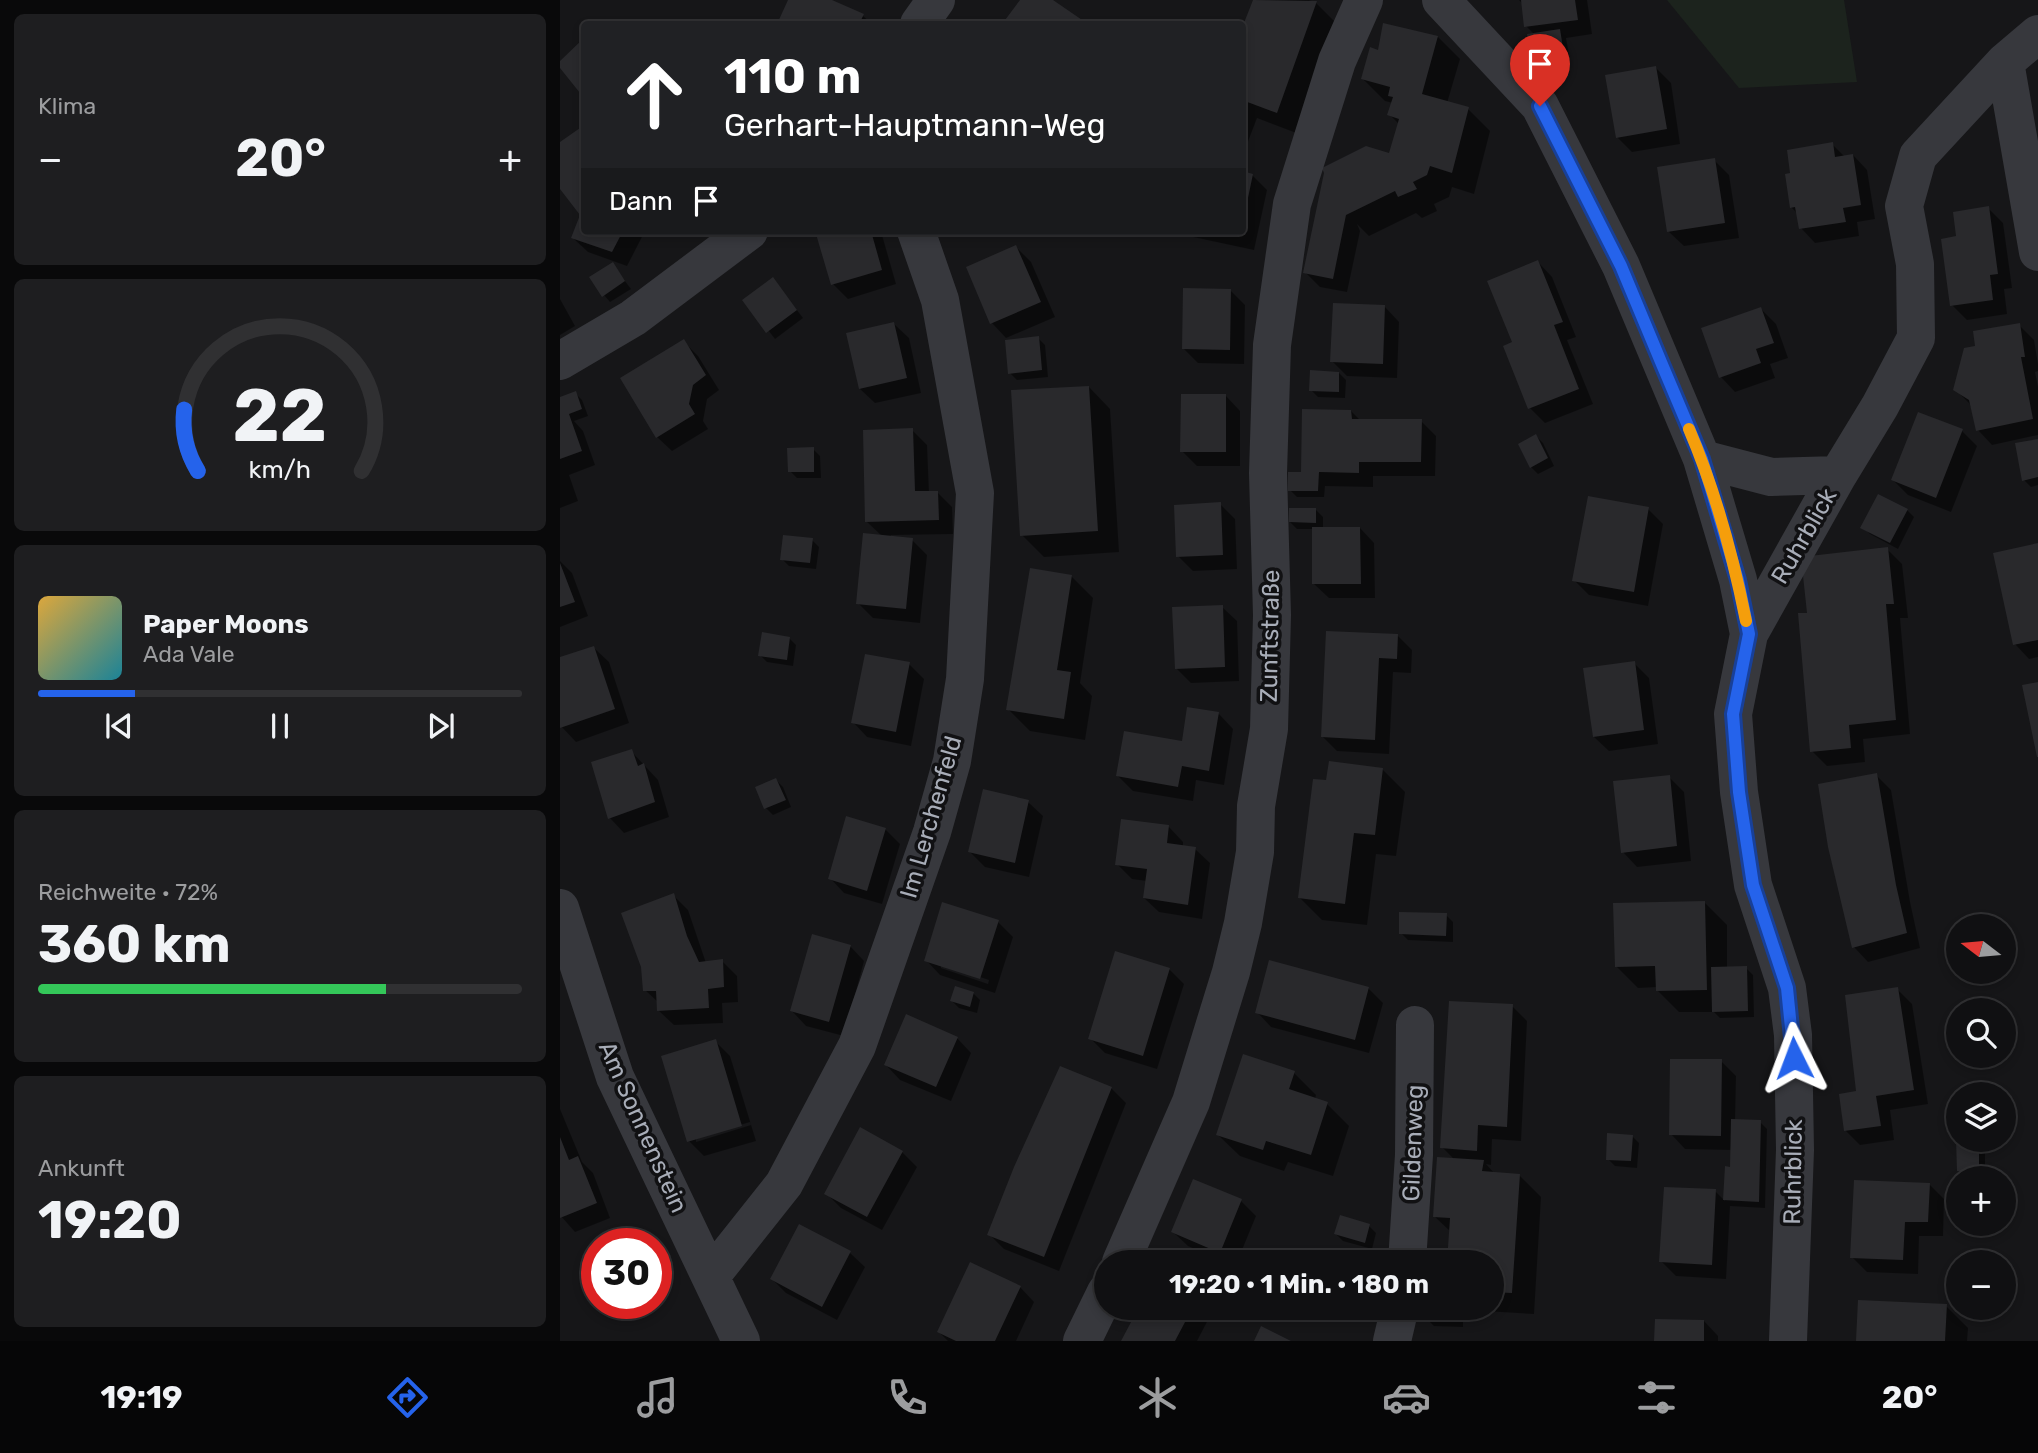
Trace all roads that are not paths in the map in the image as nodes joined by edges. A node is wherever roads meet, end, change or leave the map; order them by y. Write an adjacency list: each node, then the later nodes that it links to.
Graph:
1 (936, 0): 4 (street)
2 (1364, 0): 16 (street, Zunftstraße)
3 (1441, 0): 11 (street, Ruhrblick)
4 (921, 21)
5 (2038, 34): 6 (street, Ruhrblick)
6 (2005, 62): 9 (street); 12 (street, Ruhrblick)
7 (744, 235): 10 (street)
8 (917, 235): 18 (street, Im Lerchenfeld)
9 (2038, 252)
10 (560, 361)
11 (1702, 459): 12 (street); 13 (street, Ruhrblick)
12 (1838, 475): 13 (street, Ruhrblick)
13 (1749, 634): 24 (street, Ruhrblick)
14 (560, 908): 18 (street, Am Sonnenstein)
15 (1415, 1025): 17 (street, Gildenweg)
16 (1126, 1250)
17 (1408, 1250)
18 (711, 1276): 21 (street, Am Sonnenstein)
19 (1094, 1316): 22 (street)
20 (1397, 1320): 23 (street)
21 (741, 1341)
22 (1082, 1341)
23 (1392, 1341)
24 (1788, 1341)

